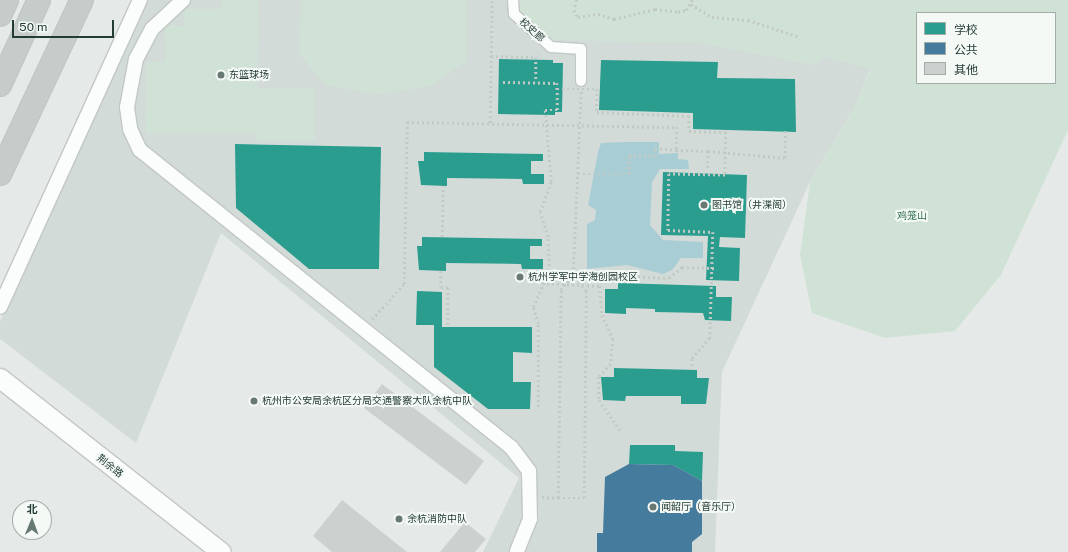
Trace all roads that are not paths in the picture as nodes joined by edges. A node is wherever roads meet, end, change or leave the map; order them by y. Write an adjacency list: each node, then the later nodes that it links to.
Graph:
1 (7, 0): 7 (highway)
2 (39, 0): 9 (highway)
3 (82, 0): 10 (highway)
4 (140, 0): 11 (street)
5 (183, 0): 14 (street)
6 (514, 0): 8 (street, 校史廊)
7 (0, 14)
8 (581, 81)
9 (0, 85)
10 (0, 174)
11 (0, 307)
12 (0, 378): 13 (main road, 荆余路)
13 (221, 552)
14 (517, 552)

